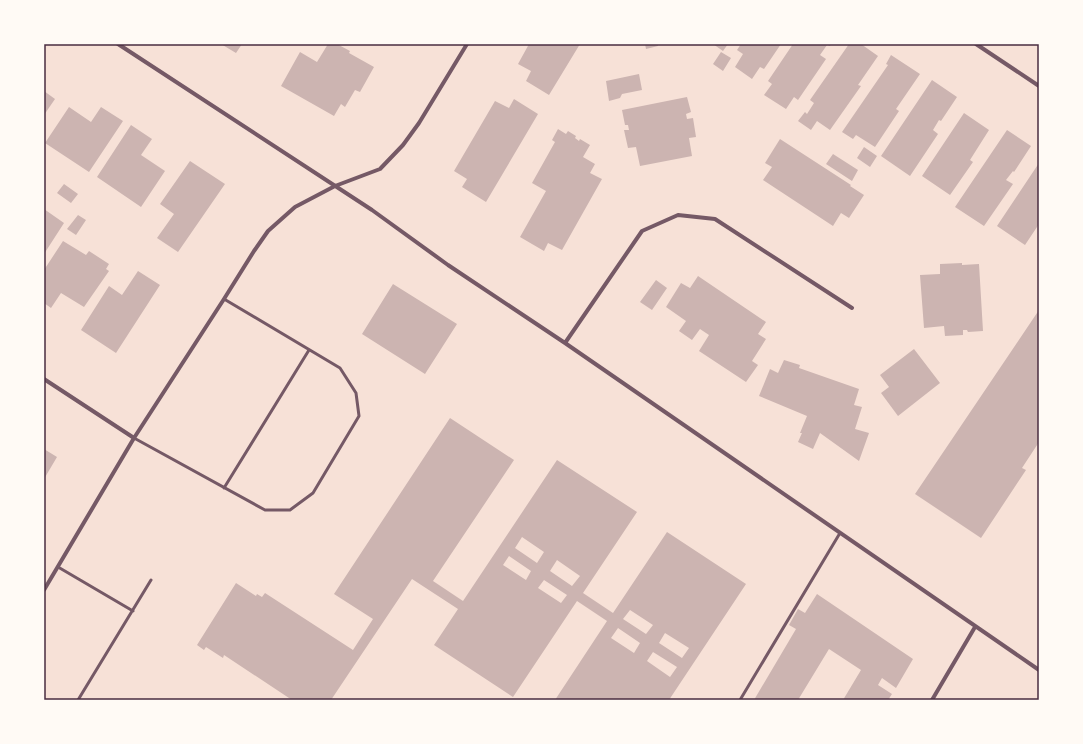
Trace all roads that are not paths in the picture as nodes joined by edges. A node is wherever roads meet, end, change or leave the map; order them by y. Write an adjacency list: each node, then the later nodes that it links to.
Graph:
1 (118, 44): 5 (street)
2 (467, 44): 5 (street)
3 (976, 44): 4 (street)
4 (1039, 86)
5 (335, 186): 6 (street); 8 (street)
6 (224, 299): 9 (lane); 11 (street)
7 (852, 308): 8 (street)
8 (565, 343): 13 (street)
9 (309, 350): 12 (lane); 12 (lane)
10 (44, 379): 11 (street)
11 (134, 438): 12 (lane); 14 (street)
12 (224, 488)
13 (840, 533): 18 (street); 21 (lane)
14 (58, 567): 16 (street); 17 (lane)
15 (151, 580): 17 (lane)
16 (44, 590)
17 (133, 610): 20 (lane)
18 (974, 627): 19 (street); 22 (street)
19 (1039, 670)
20 (78, 700)
21 (740, 700)
22 (932, 700)

